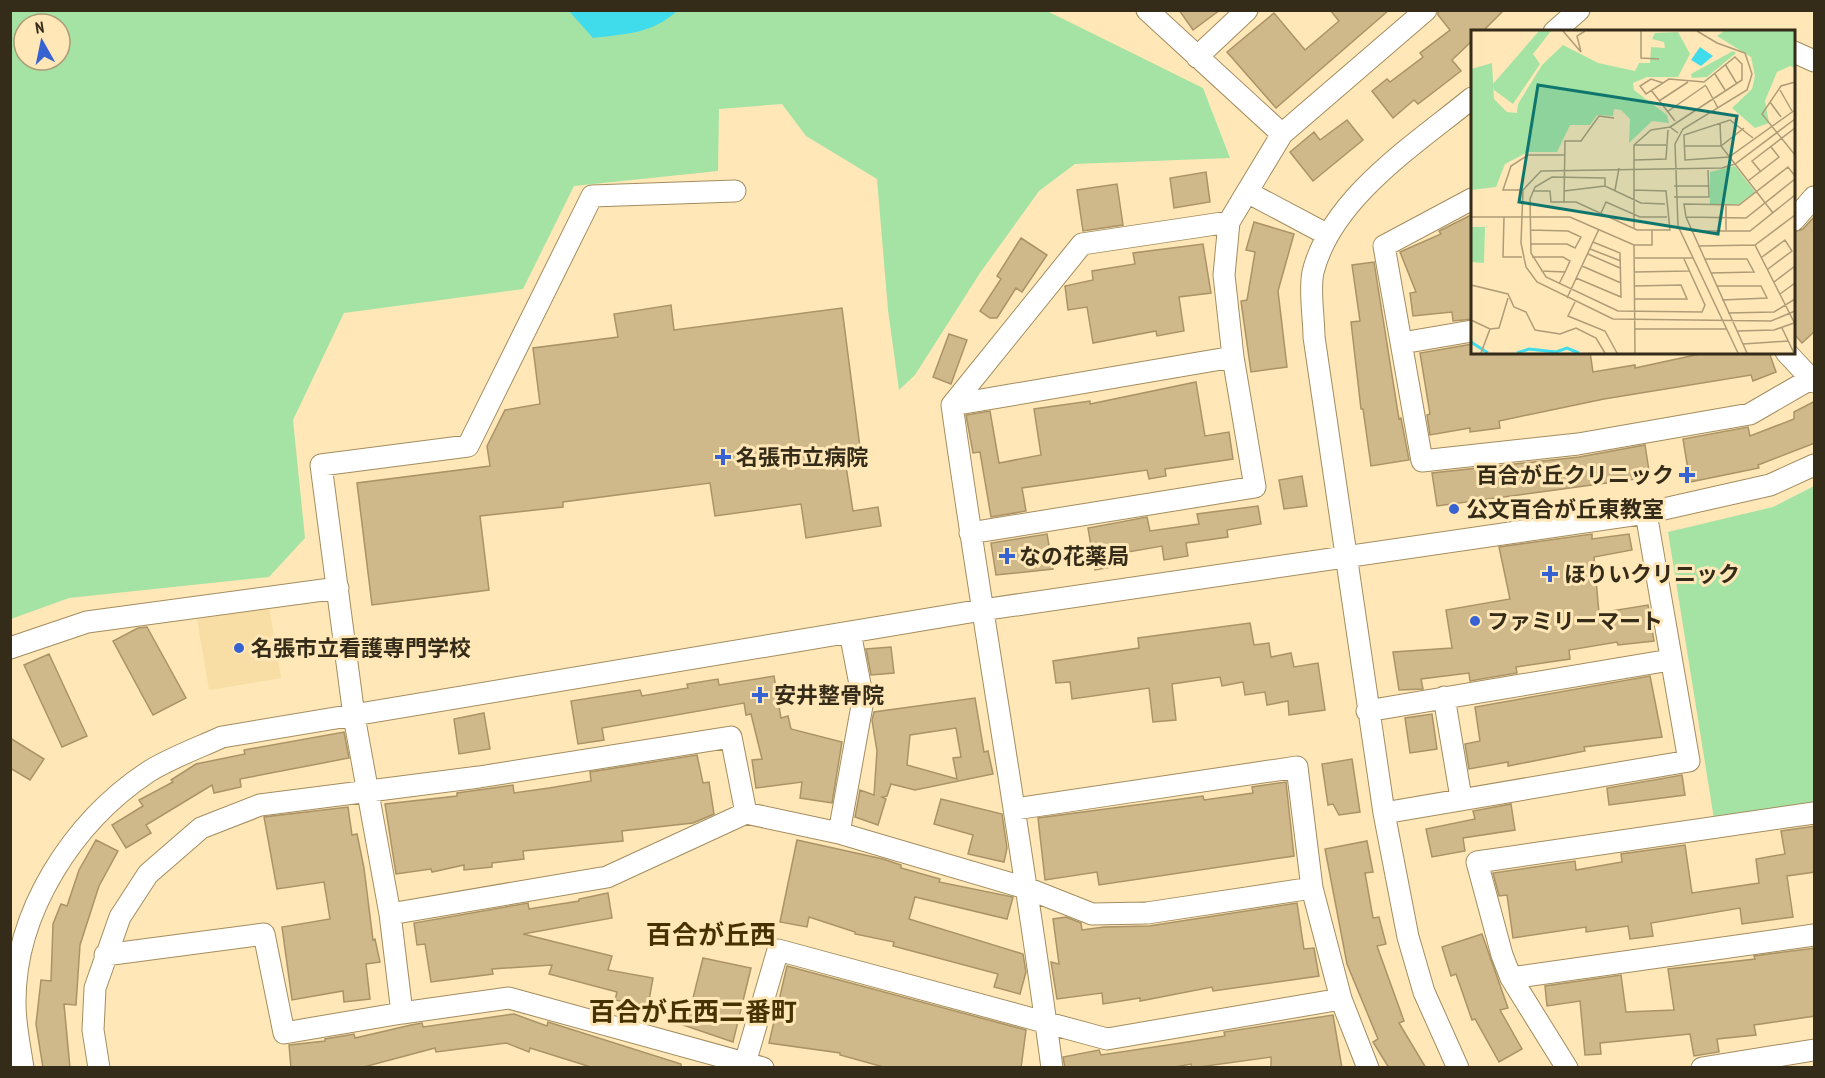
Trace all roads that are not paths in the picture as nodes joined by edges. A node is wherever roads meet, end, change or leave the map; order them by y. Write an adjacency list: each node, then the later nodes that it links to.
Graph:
1 (1147, 10): 7 (street)
2 (1247, 10): 7 (street)
3 (1426, 10): 10 (street)
4 (1579, 10): 5 (street)
5 (1556, 30)
6 (1795, 52): 8 (street)
7 (1197, 57): 10 (street)
8 (1815, 61)
9 (1471, 100): 17 (street)
10 (1282, 134): 12 (street)
11 (735, 191): 28 (street)
12 (1247, 192): 16 (street); 17 (street)
13 (1815, 197): 15 (street)
14 (1471, 200): 19 (street)
15 (1795, 218)
16 (1230, 222): 21 (street); 23 (street)
17 (1328, 235): 27 (street)
18 (1471, 331): 19 (street)
19 (1402, 343): 22 (street)
20 (1788, 354): 22 (street)
21 (1233, 357): 23 (street); 26 (street)
22 (1814, 380)
23 (952, 405): 26 (street)
24 (1815, 465): 25 (street)
25 (1646, 513): 27 (street); 32 (street)
26 (970, 533): 29 (street)
27 (1348, 557): 29 (street); 34 (street)
28 (338, 588): 31 (street); 35 (street)
29 (982, 610): 30 (street); 38 (street)
30 (850, 632): 35 (street); 42 (street)
31 (10, 648)
32 (1670, 660): 33 (street); 37 (street)
33 (1444, 696): 34 (street); 37 (street)
34 (1367, 711): 40 (street)
35 (354, 716): 36 (street); 48 (street)
36 (369, 790): 39 (street); 45 (street); 47 (street)
37 (1461, 798): 40 (street)
38 (1015, 809): 43 (street); 44 (street)
39 (746, 813): 42 (street); 45 (street)
40 (1384, 813): 59 (street)
41 (1815, 813): 49 (street)
42 (839, 834): 44 (street)
43 (1312, 888): 44 (street); 50 (street)
44 (1029, 889): 52 (street)
45 (390, 914): 51 (street)
46 (1815, 935): 49 (street)
47 (105, 955): 51 (street); 56 (street)
48 (15, 963): 55 (street)
49 (1511, 978): 60 (street)
50 (1341, 999): 52 (street); 58 (street)
51 (402, 1013): 54 (street)
52 (1046, 1021): 54 (street); 57 (street)
53 (1815, 1050): 61 (street)
54 (754, 1065)
55 (23, 1068)
56 (99, 1068)
57 (1052, 1068)
58 (1368, 1068)
59 (1458, 1068)
60 (1567, 1068)
61 (1702, 1068)

